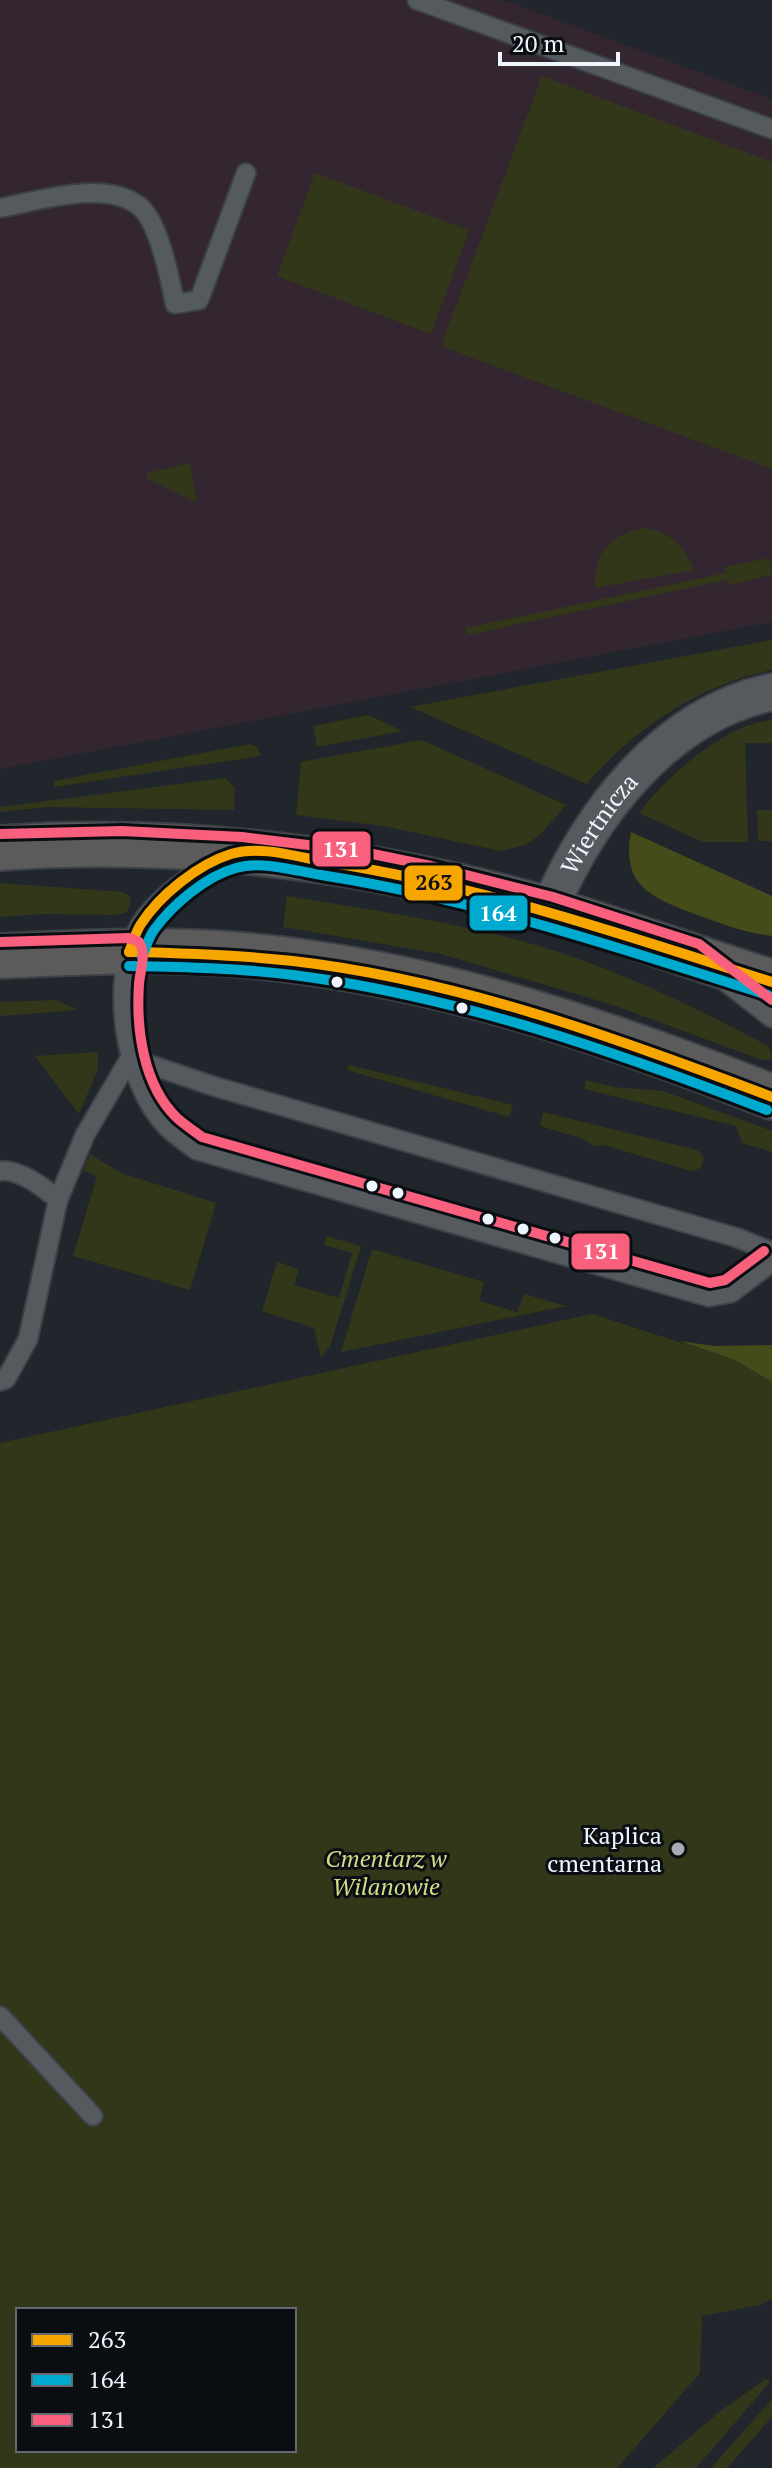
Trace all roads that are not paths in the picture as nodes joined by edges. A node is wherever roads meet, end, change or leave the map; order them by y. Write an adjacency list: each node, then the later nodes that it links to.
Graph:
1 (417, 0): 2 (lane)
2 (772, 129)
3 (246, 173): 4 (lane)
4 (0, 208)
5 (772, 692): 8 (street, Wiertnicza)
6 (0, 848): 7 (main road)
7 (241, 851): 8 (main road); 9 (lane)
8 (549, 910): 11 (main road)
9 (129, 952): 10 (main road); 14 (lane); 15 (main road)
10 (0, 956)
11 (693, 957): 12 (main road); 13 (lane)
12 (772, 982)
13 (772, 1018)
14 (130, 1058): 17 (lane); 18 (lane); 19 (lane)
15 (772, 1097)
16 (0, 1171): 17 (lane)
17 (58, 1200): 20 (lane)
18 (772, 1252)
19 (772, 1262)
20 (2, 1378)
21 (0, 2016): 22 (lane)
22 (93, 2116)

